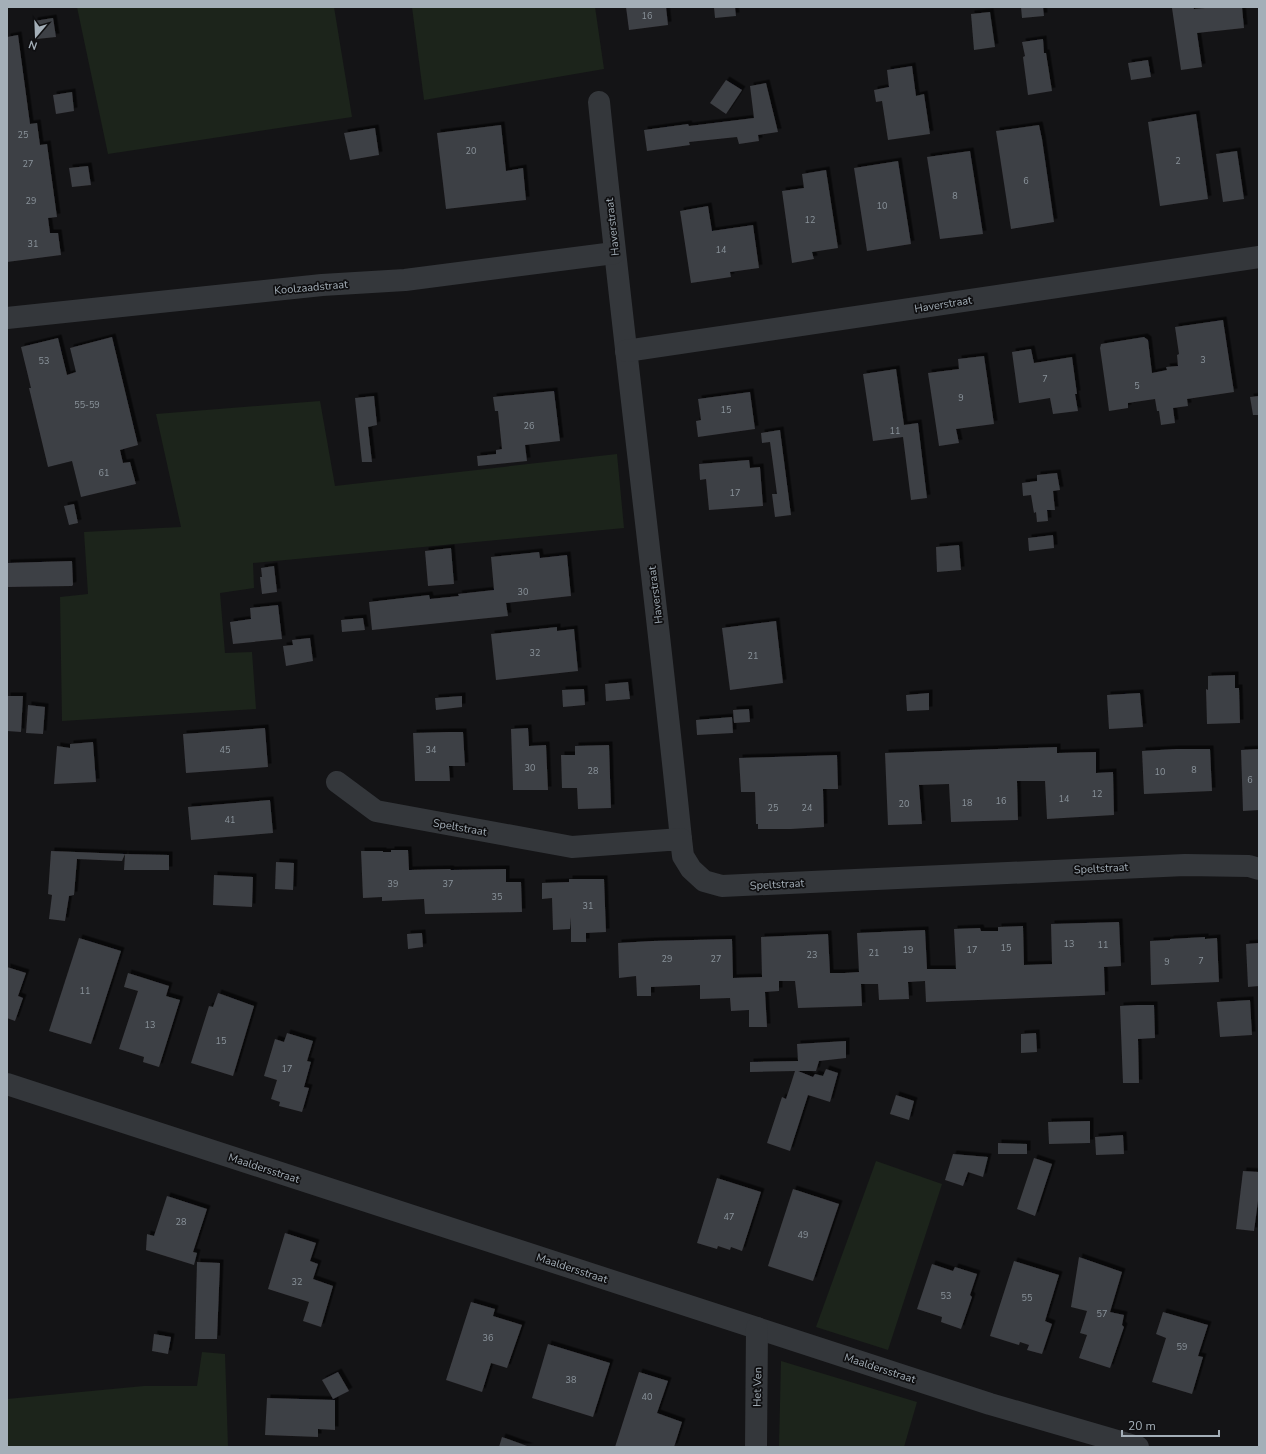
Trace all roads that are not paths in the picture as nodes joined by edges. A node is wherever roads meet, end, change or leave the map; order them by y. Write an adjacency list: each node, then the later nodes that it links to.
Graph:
1 (599, 102): 2 (street, Haverstraat)
2 (614, 253): 4 (street, Koolzaadstraat); 5 (street, Haverstraat)
3 (1259, 257): 5 (street, Haverstraat)
4 (7, 318)
5 (626, 351): 7 (street, Haverstraat)
6 (337, 782): 7 (street, Speltstraat)
7 (681, 839): 8 (street, Speltstraat)
8 (1259, 868)
9 (7, 1084): 10 (street, Maaldersstraat)
10 (758, 1328): 11 (street, Het Ven); 12 (street, Maaldersstraat)
11 (756, 1447)
12 (1138, 1447)

